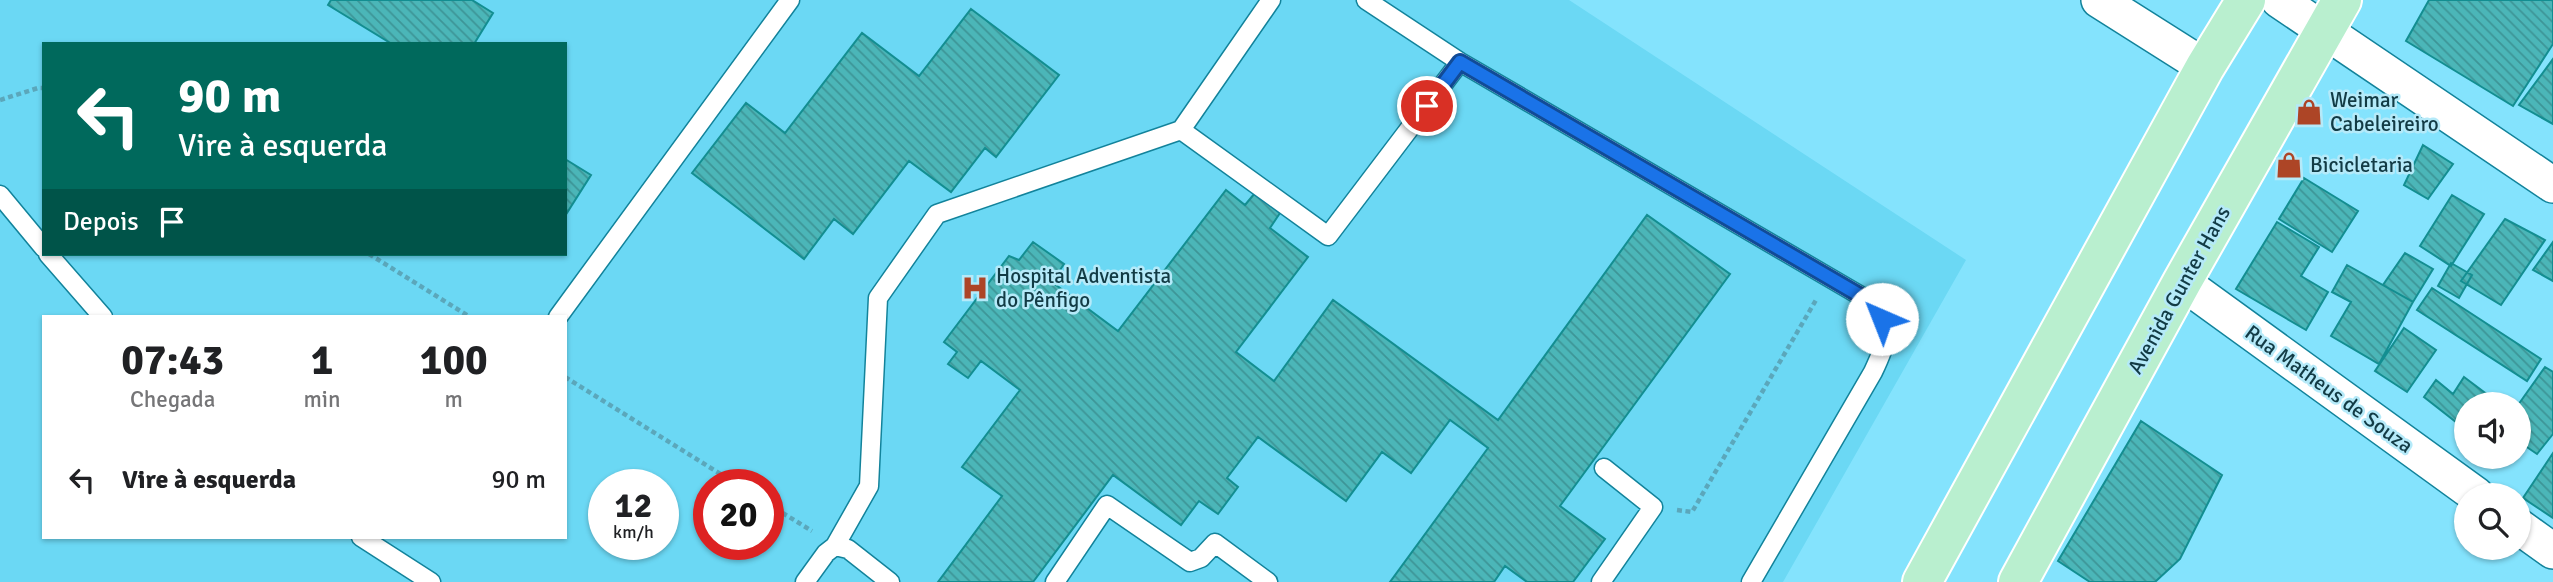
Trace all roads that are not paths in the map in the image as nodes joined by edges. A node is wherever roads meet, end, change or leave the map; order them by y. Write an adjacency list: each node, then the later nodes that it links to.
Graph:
1 (790, 0): 17 (lane)
2 (1271, 0): 10 (lane)
3 (1366, 0): 8 (lane)
4 (2099, 0): 9 (street)
5 (2246, 0): 9 (main road)
6 (2279, 0): 7 (street)
7 (2334, 15): 11 (street); 15 (main road, Avenida Gunter Hans)
8 (1460, 62): 10 (lane); 32 (lane)
9 (2205, 67): 33 (main road)
10 (1181, 130): 23 (lane)
11 (2553, 185)
12 (0, 195): 13 (lane)
13 (42, 246)
14 (50, 256): 16 (lane)
15 (2182, 282): 19 (street, Rua Matheus de Souza); 34 (main road, Avenida Gunter Hans)
16 (101, 315)
17 (559, 315)
18 (1604, 468): 31 (lane)
19 (2459, 483)
20 (2531, 535): 24 (street)
21 (364, 539): 25 (lane)
22 (395, 539): 25 (lane)
23 (835, 546): 27 (lane); 28 (lane)
24 (2553, 551)
25 (385, 552): 26 (lane)
26 (431, 582)
27 (805, 582)
28 (890, 582)
29 (1055, 582): 30 (lane)
30 (1268, 582)
31 (1601, 582)
32 (1751, 582)
33 (1922, 582)
34 (2018, 582)

